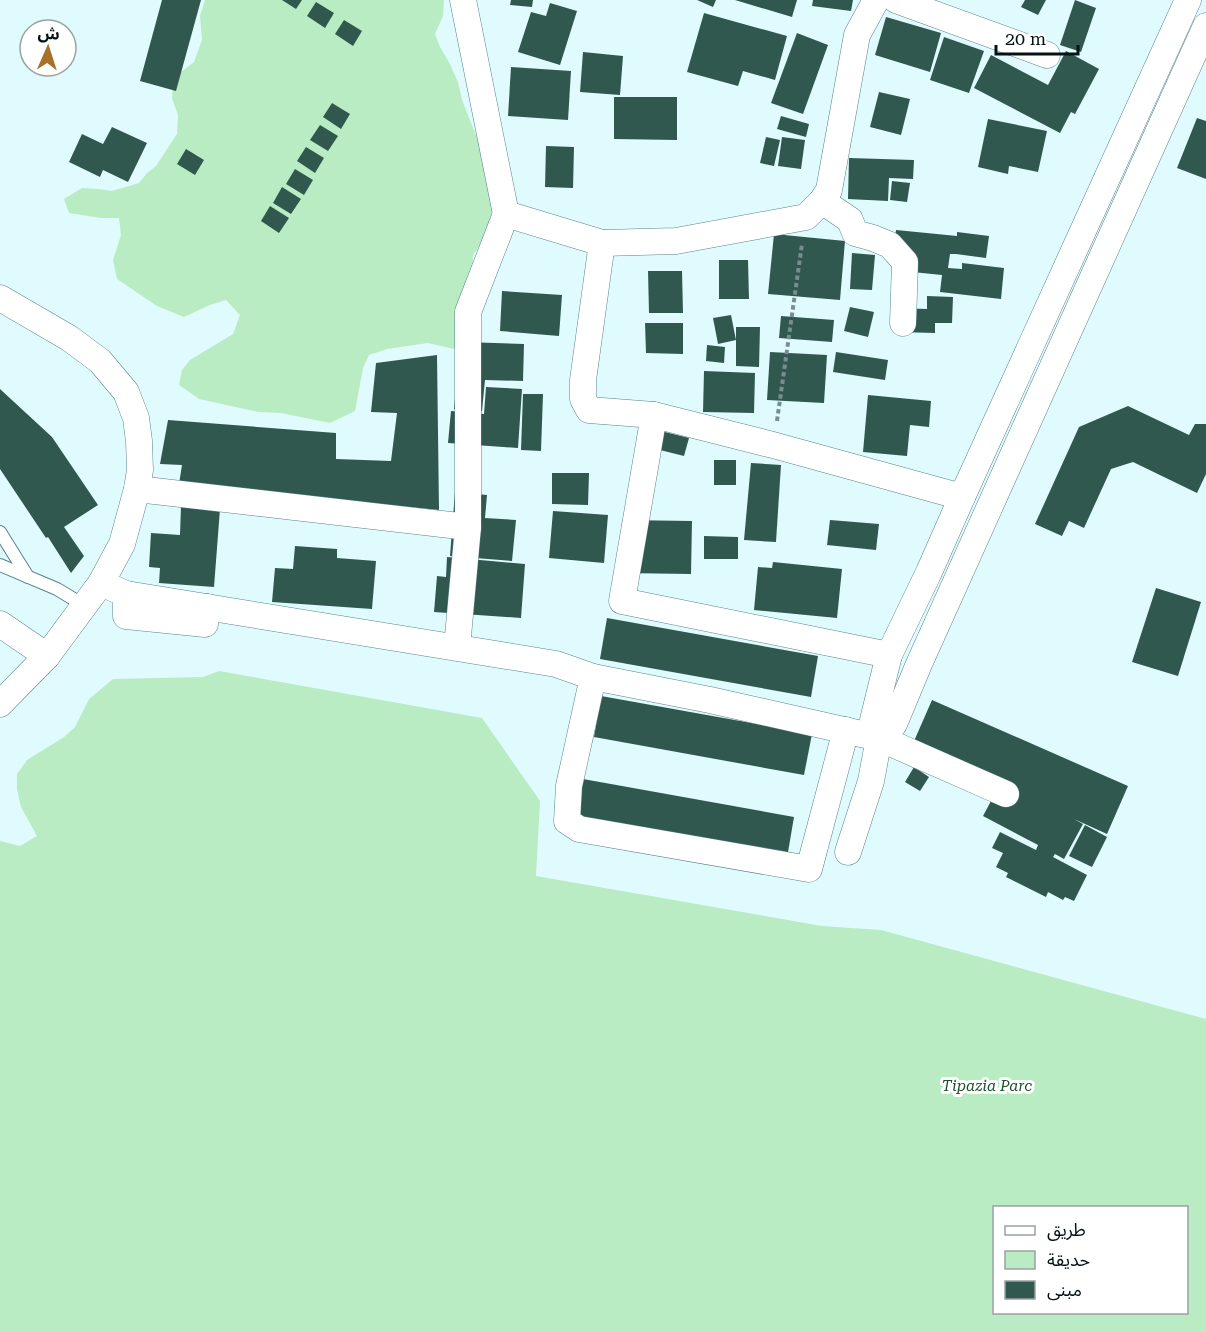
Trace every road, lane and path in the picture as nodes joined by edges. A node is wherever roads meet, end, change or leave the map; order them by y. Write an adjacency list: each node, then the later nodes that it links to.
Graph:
1 (463, 0): 8 (street)
2 (876, 0): 7 (street)
3 (896, 0): 6 (street)
4 (1188, 0): 15 (street)
5 (1206, 26): 29 (street)
6 (1047, 55)
7 (814, 209): 9 (street); 11 (street); 13 (path)
8 (506, 214): 9 (street); 16 (street)
9 (602, 243): 12 (street)
10 (0, 298): 14 (street)
11 (903, 323)
12 (654, 415): 13 (street); 24 (street)
13 (773, 446): 15 (street)
14 (137, 489): 16 (street); 20 (street)
15 (962, 497): 24 (street)
16 (468, 527): 23 (street)
17 (0, 532): 19 (lane)
18 (0, 566): 19 (lane)
19 (28, 578): 21 (lane)
20 (100, 583): 21 (street); 23 (street)
21 (85, 606): 25 (street)
22 (0, 624): 25 (street)
23 (457, 647): 26 (street)
24 (889, 656): 29 (street)
25 (47, 657): 27 (street)
26 (593, 677): 28 (street); 28 (street)
27 (0, 704)
28 (846, 730): 29 (street)
29 (879, 738): 30 (street); 31 (street)
30 (1006, 794)
31 (848, 852)

